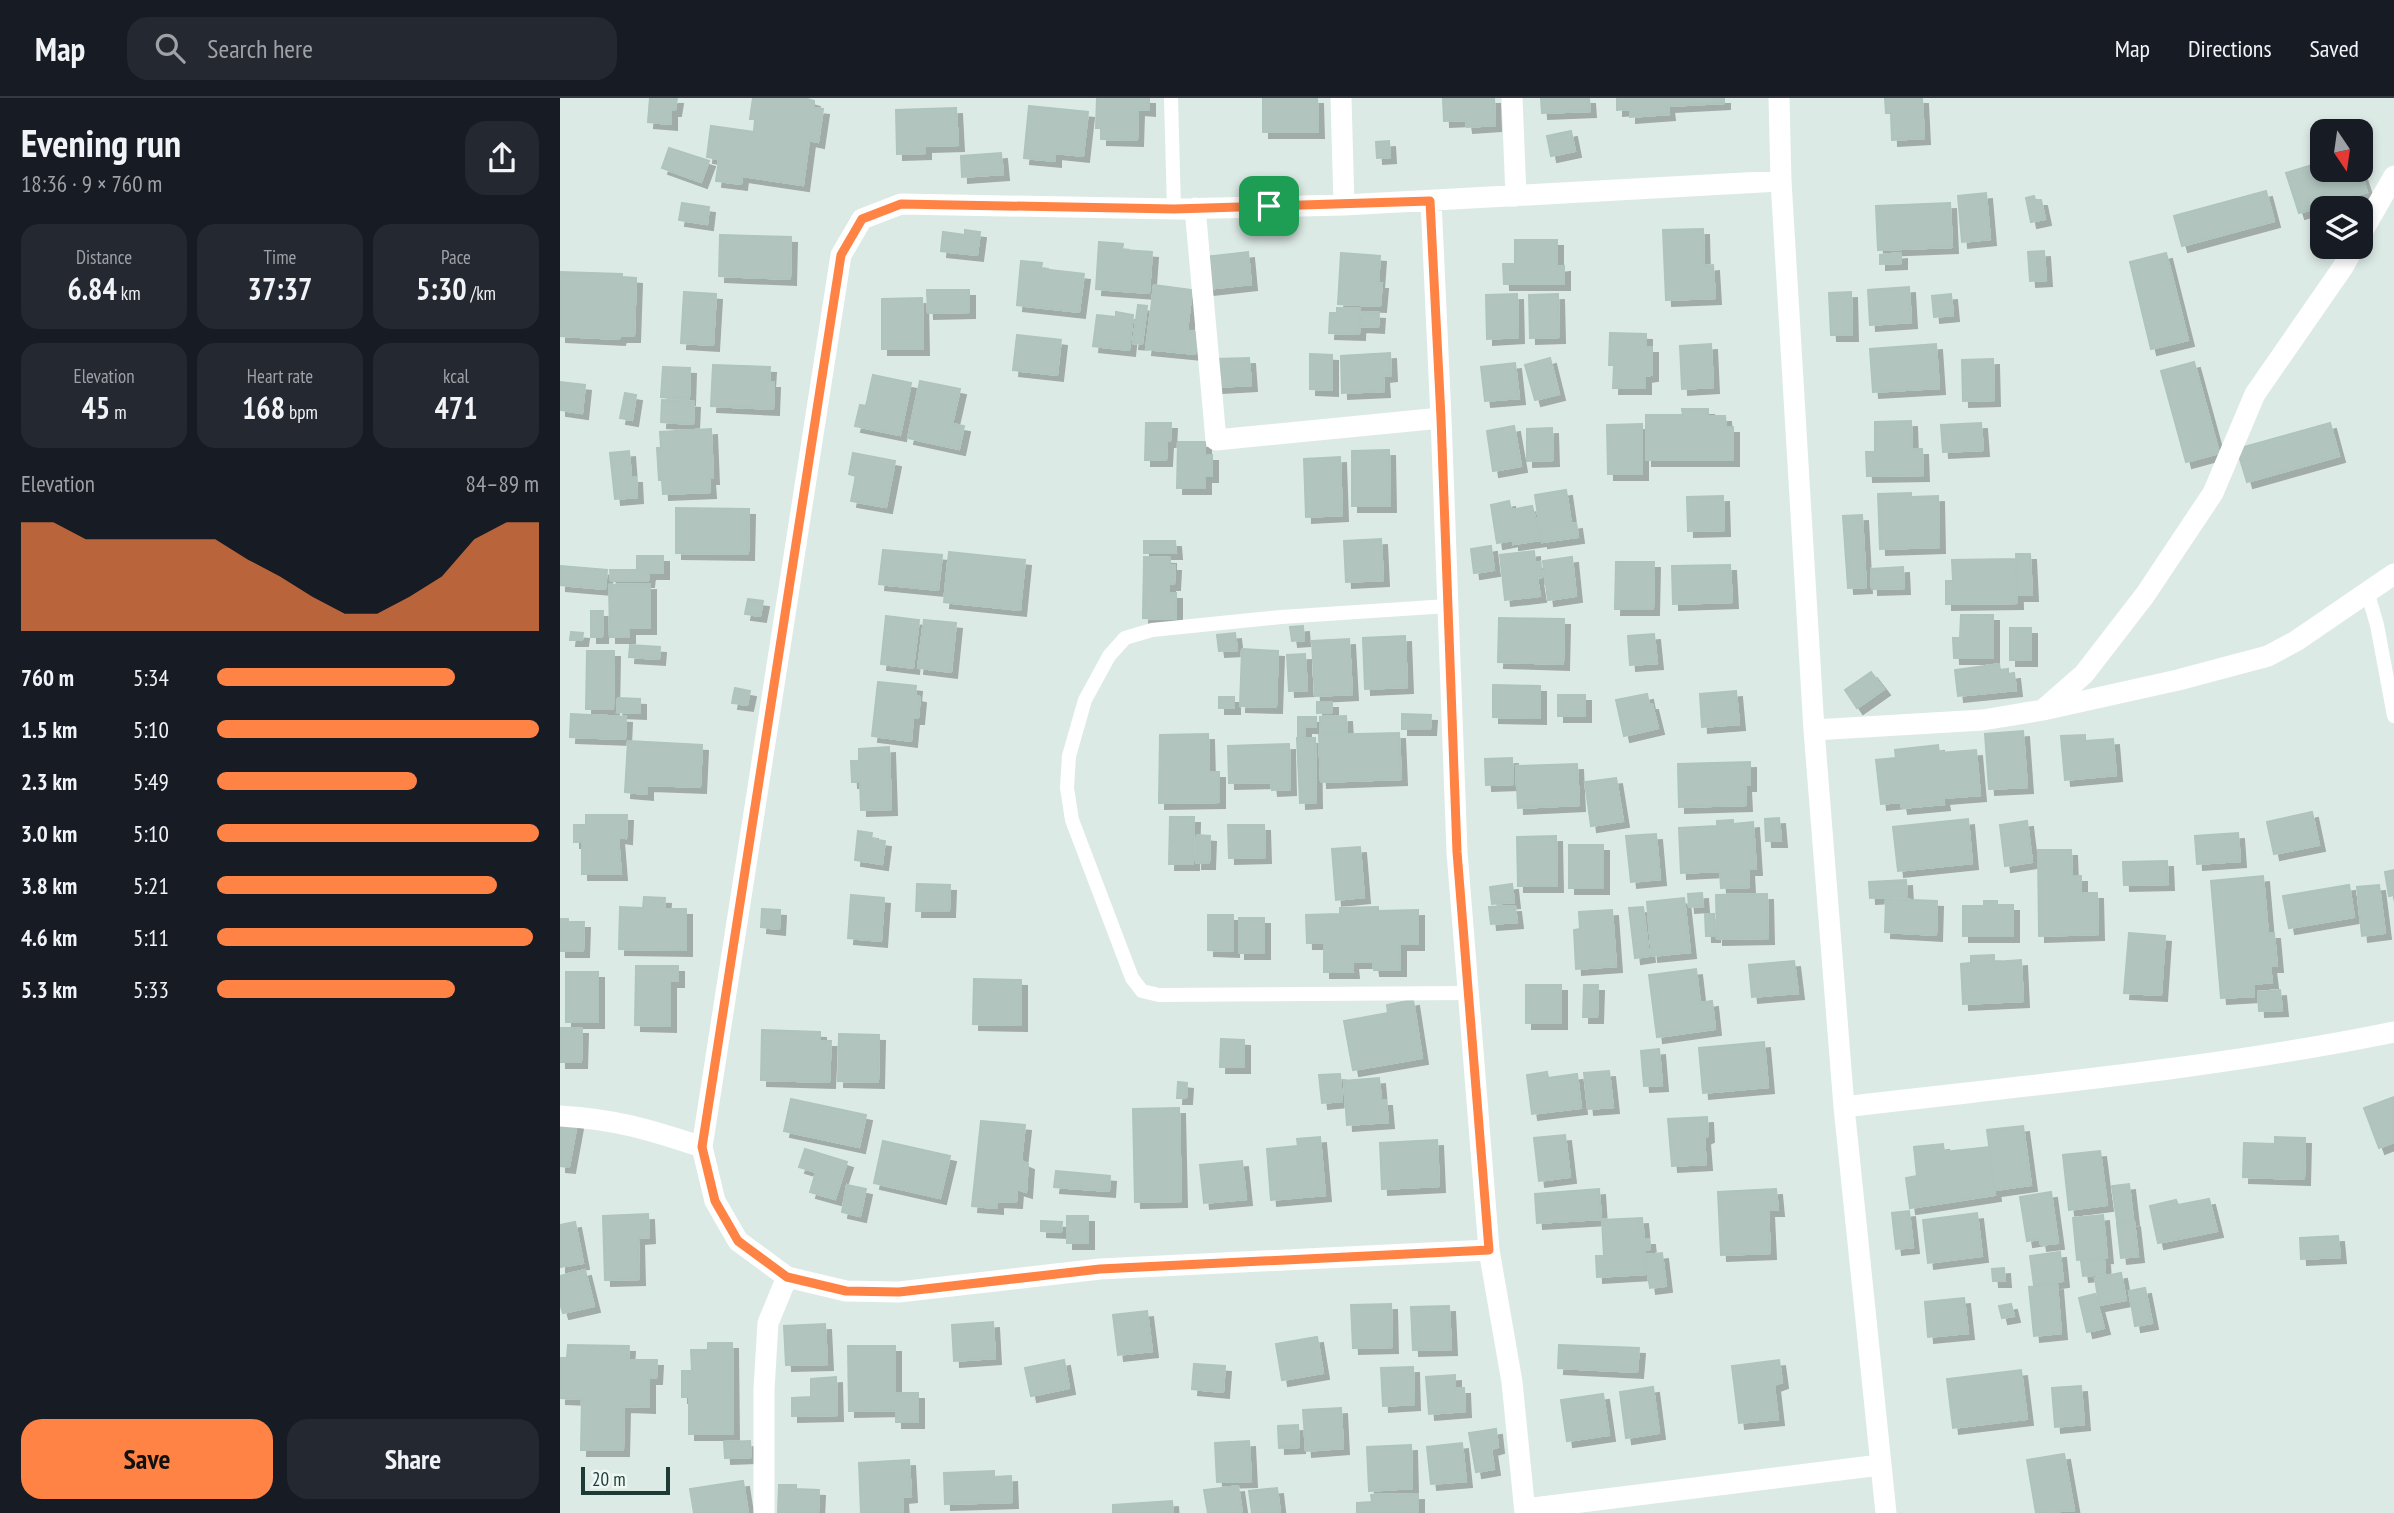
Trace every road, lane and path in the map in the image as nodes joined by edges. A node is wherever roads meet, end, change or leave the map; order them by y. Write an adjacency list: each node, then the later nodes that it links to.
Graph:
1 (1171, 98): 10 (lane)
2 (1341, 98): 9 (street)
3 (1512, 98): 7 (street)
4 (1779, 98): 6 (street)
5 (2394, 176): 11 (street)
6 (1781, 181): 7 (street); 19 (street)
7 (1516, 196): 8 (street)
8 (1430, 201): 9 (street); 13 (street)
9 (1344, 205): 10 (street)
10 (1185, 209): 13 (street); 24 (street)
11 (2373, 213)
12 (2347, 259): 17 (street)
13 (1441, 418): 16 (street)
14 (2394, 574): 15 (street)
15 (2367, 592): 17 (street); 18 (lane)
16 (1448, 606): 20 (street); 20 (lane)
17 (2043, 710): 19 (street)
18 (2394, 716)
19 (1814, 730): 22 (street)
20 (1468, 993): 25 (street)
21 (2394, 1032): 22 (street)
22 (1844, 1107): 27 (street)
23 (560, 1116): 24 (street)
24 (702, 1147): 26 (street)
25 (1489, 1250): 26 (street); 28 (street)
26 (787, 1277): 29 (street)
27 (1880, 1465): 28 (street); 30 (street)
28 (1525, 1511)
29 (764, 1513)
30 (1885, 1513)

